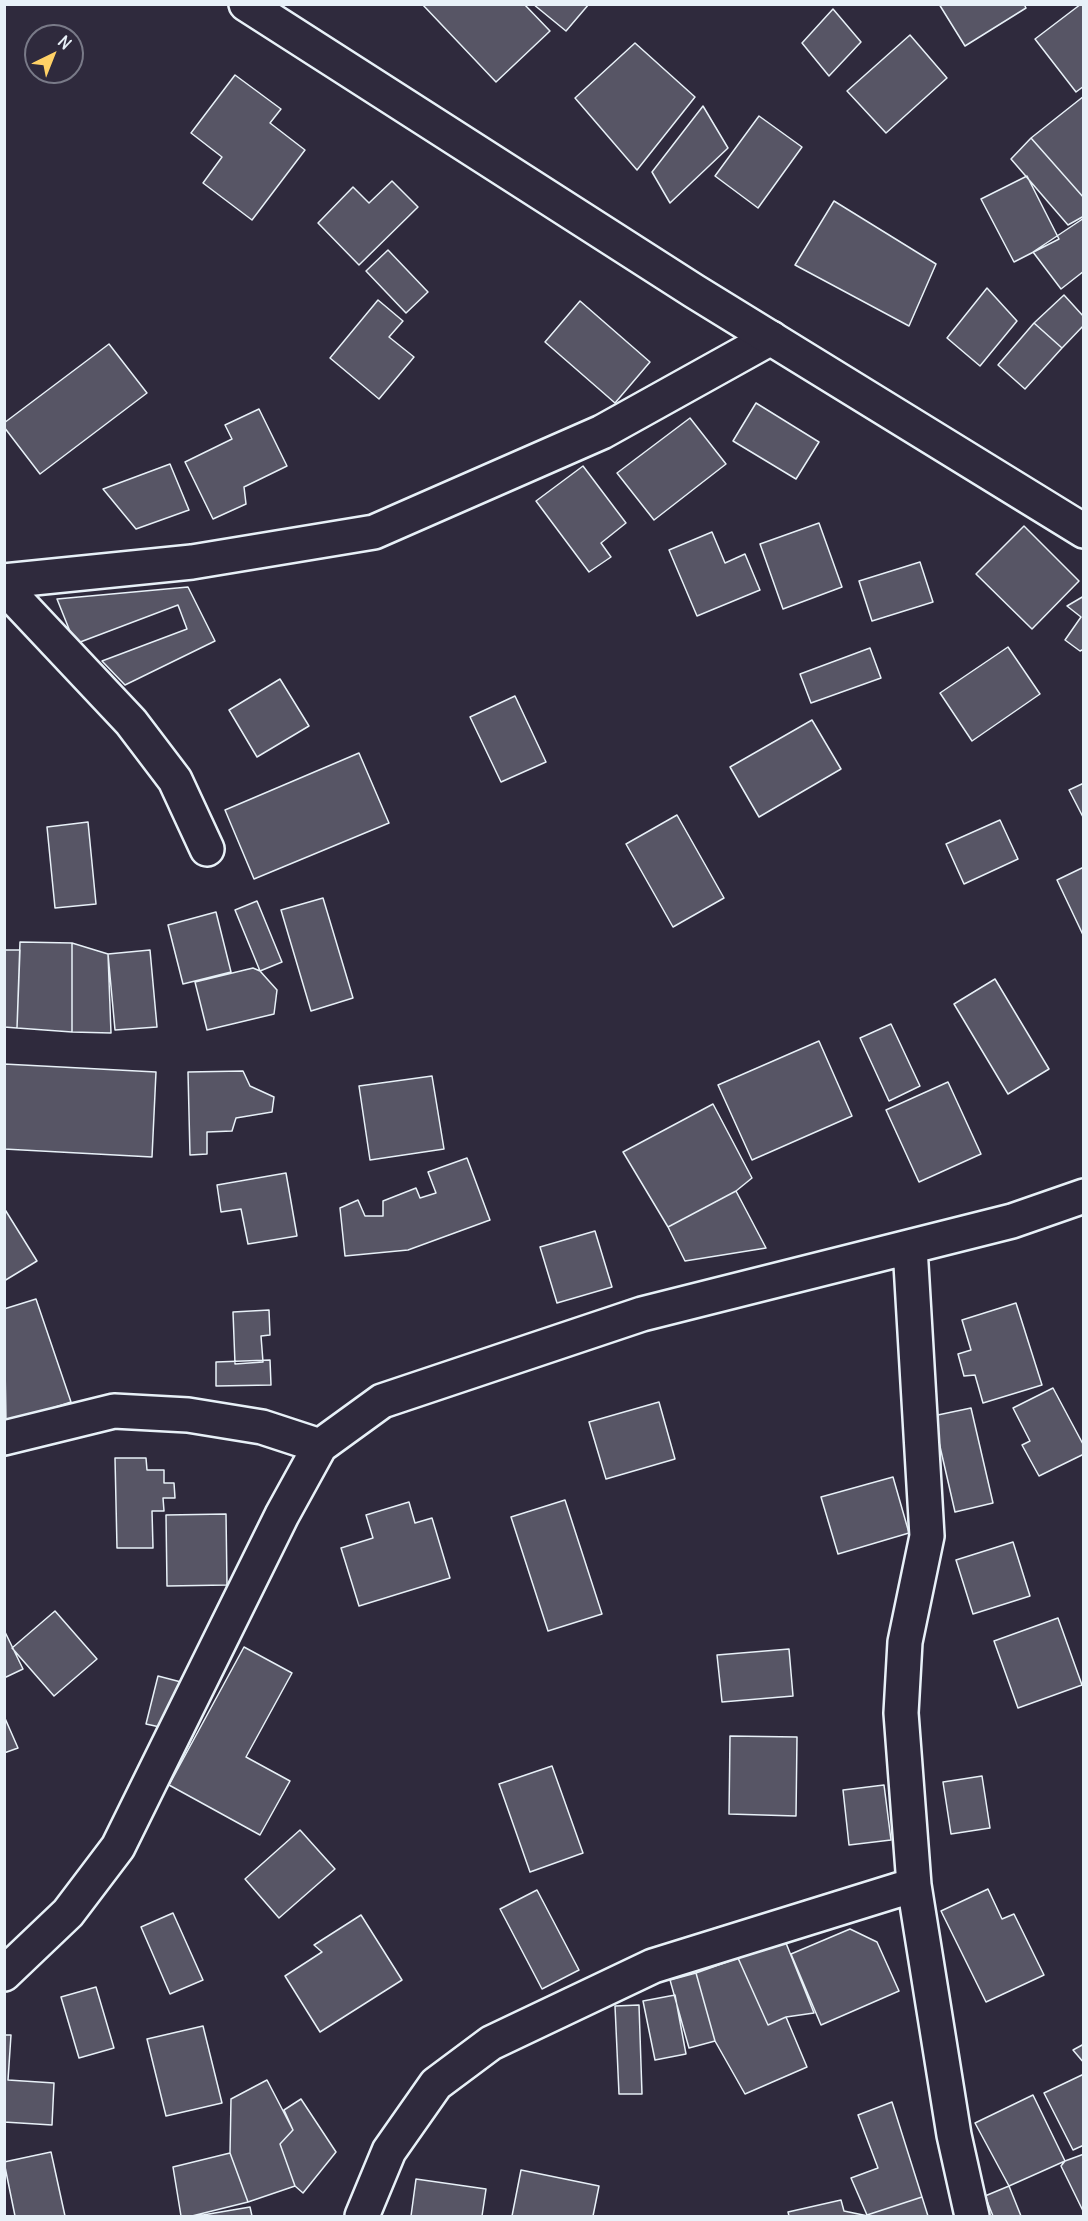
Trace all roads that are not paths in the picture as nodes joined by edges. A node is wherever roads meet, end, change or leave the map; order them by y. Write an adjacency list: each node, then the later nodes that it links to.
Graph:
1 (246, 4): 2 (street)
2 (771, 338): 3 (street); 4 (street)
3 (1083, 531)
4 (4, 581)
5 (4, 587): 6 (street)
6 (207, 849)
7 (1083, 1196): 8 (street)
8 (910, 1247): 10 (street); 11 (street)
9 (4, 1438): 10 (street)
10 (321, 1446): 12 (street)
11 (914, 1886): 13 (street); 14 (street)
12 (4, 1974)
13 (362, 2217)
14 (972, 2217)

